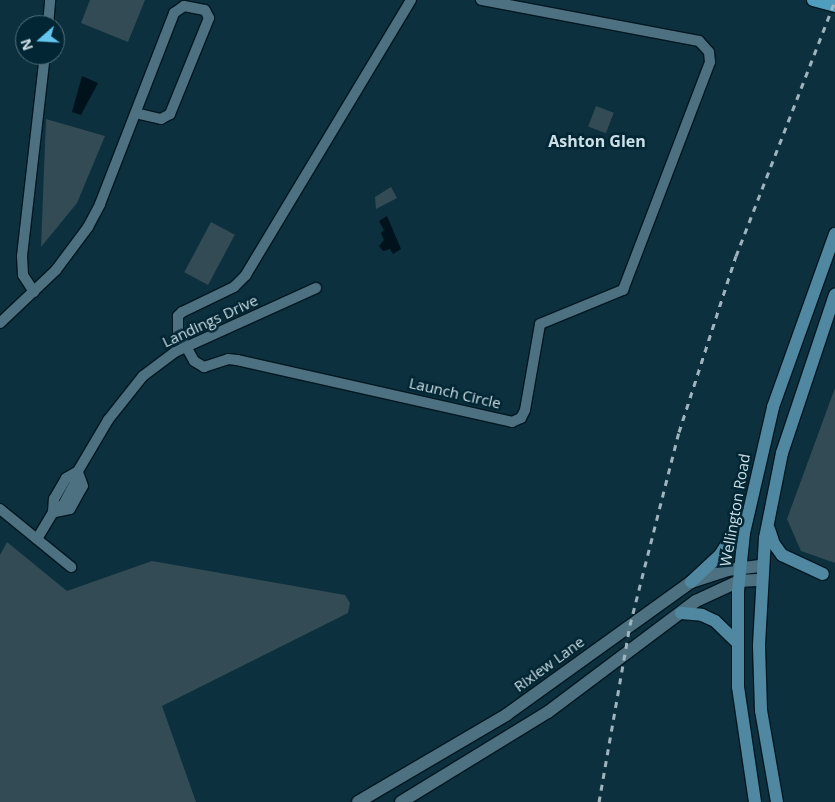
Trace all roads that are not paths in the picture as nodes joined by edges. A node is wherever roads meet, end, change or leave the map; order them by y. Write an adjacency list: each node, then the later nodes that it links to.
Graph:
1 (50, 0): 6 (street)
2 (411, 0): 14 (street)
3 (481, 0): 14 (street, Launch Circle)
4 (813, 0): 5 (main road)
5 (834, 6)
6 (49, 15)
7 (44, 65): 11 (street)
8 (136, 113): 8 (street); 11 (street)
9 (835, 234): 16 (main road, Wellington Road)
10 (316, 288): 14 (street, Landings Drive)
11 (34, 292): 13 (street)
12 (835, 295): 19 (main road)
13 (0, 323)
14 (184, 348): 15 (street, Landings Drive)
15 (78, 471): 18 (street, Landings Drive); 18 (street)
16 (751, 494): 22 (main road, Wellington Road); 27 (main road)
17 (0, 509): 20 (street)
18 (53, 512): 20 (street, Landings Drive)
19 (768, 523): 21 (main road); 24 (main road)
20 (37, 539): 23 (street)
21 (762, 566): 22 (street, Rixlew Lane); 25 (main road)
22 (741, 567): 26 (main road, Wellington Road); 27 (street, Rixlew Lane)
23 (72, 568)
24 (823, 574)
25 (761, 580): 26 (street); 33 (main road)
26 (739, 581): 28 (street); 29 (main road, Wellington Road)
27 (691, 582): 30 (street, Rixlew Lane)
28 (682, 613): 29 (main road); 31 (street)
29 (737, 642): 32 (main road, Wellington Road)
30 (358, 802)
31 (401, 802)
32 (755, 802)
33 (777, 802)

